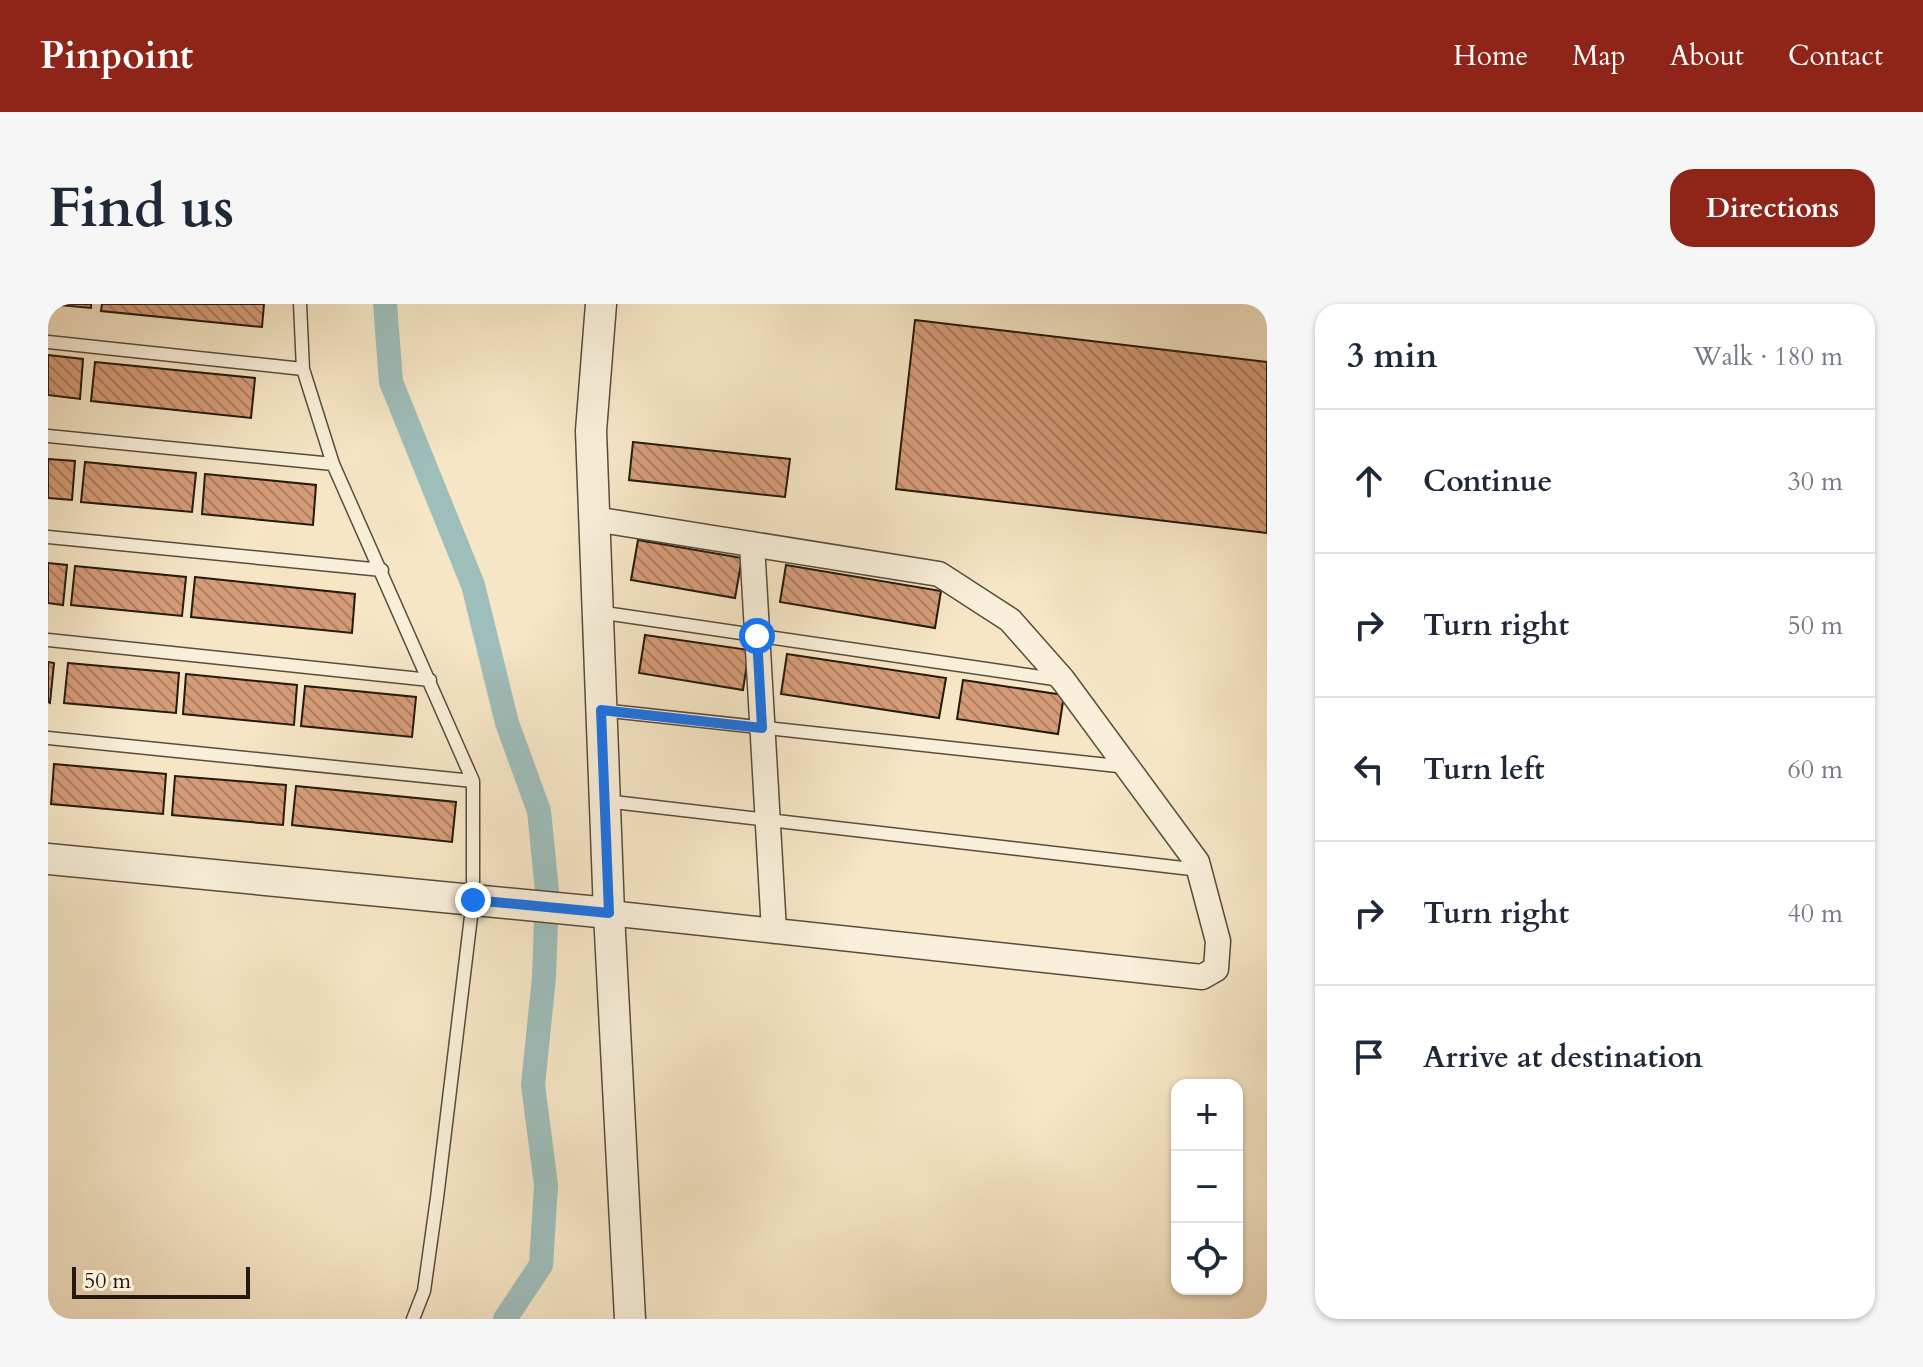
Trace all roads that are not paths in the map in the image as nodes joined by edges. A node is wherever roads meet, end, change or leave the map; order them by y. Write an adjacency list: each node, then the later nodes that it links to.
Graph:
1 (300, 304): 4 (lane)
2 (601, 304): 7 (street)
3 (48, 342): 4 (lane)
4 (303, 369): 6 (lane)
5 (48, 436): 6 (lane)
6 (333, 464): 10 (lane)
7 (594, 519): 9 (street); 11 (street)
8 (48, 537): 10 (lane)
9 (752, 544): 12 (street); 15 (street)
10 (382, 570): 14 (lane)
11 (598, 612): 12 (lane); 16 (street)
12 (757, 636): 15 (lane); 17 (street)
13 (48, 640): 14 (lane)
14 (430, 680): 20 (lane)
15 (1063, 680): 19 (street)
16 (601, 710): 17 (lane); 21 (street)
17 (762, 728): 19 (lane); 22 (street)
18 (48, 738): 20 (lane)
19 (1127, 767): 24 (street)
20 (473, 781): 25 (lane)
21 (605, 801): 22 (lane); 26 (street)
22 (768, 820): 24 (lane); 27 (street)
23 (48, 859): 25 (street)
24 (1200, 870): 27 (street)
25 (484, 901): 26 (street); 28 (lane)
26 (595, 912): 27 (street); 29 (street)
27 (774, 931)
28 (413, 1319)
29 (630, 1319)

